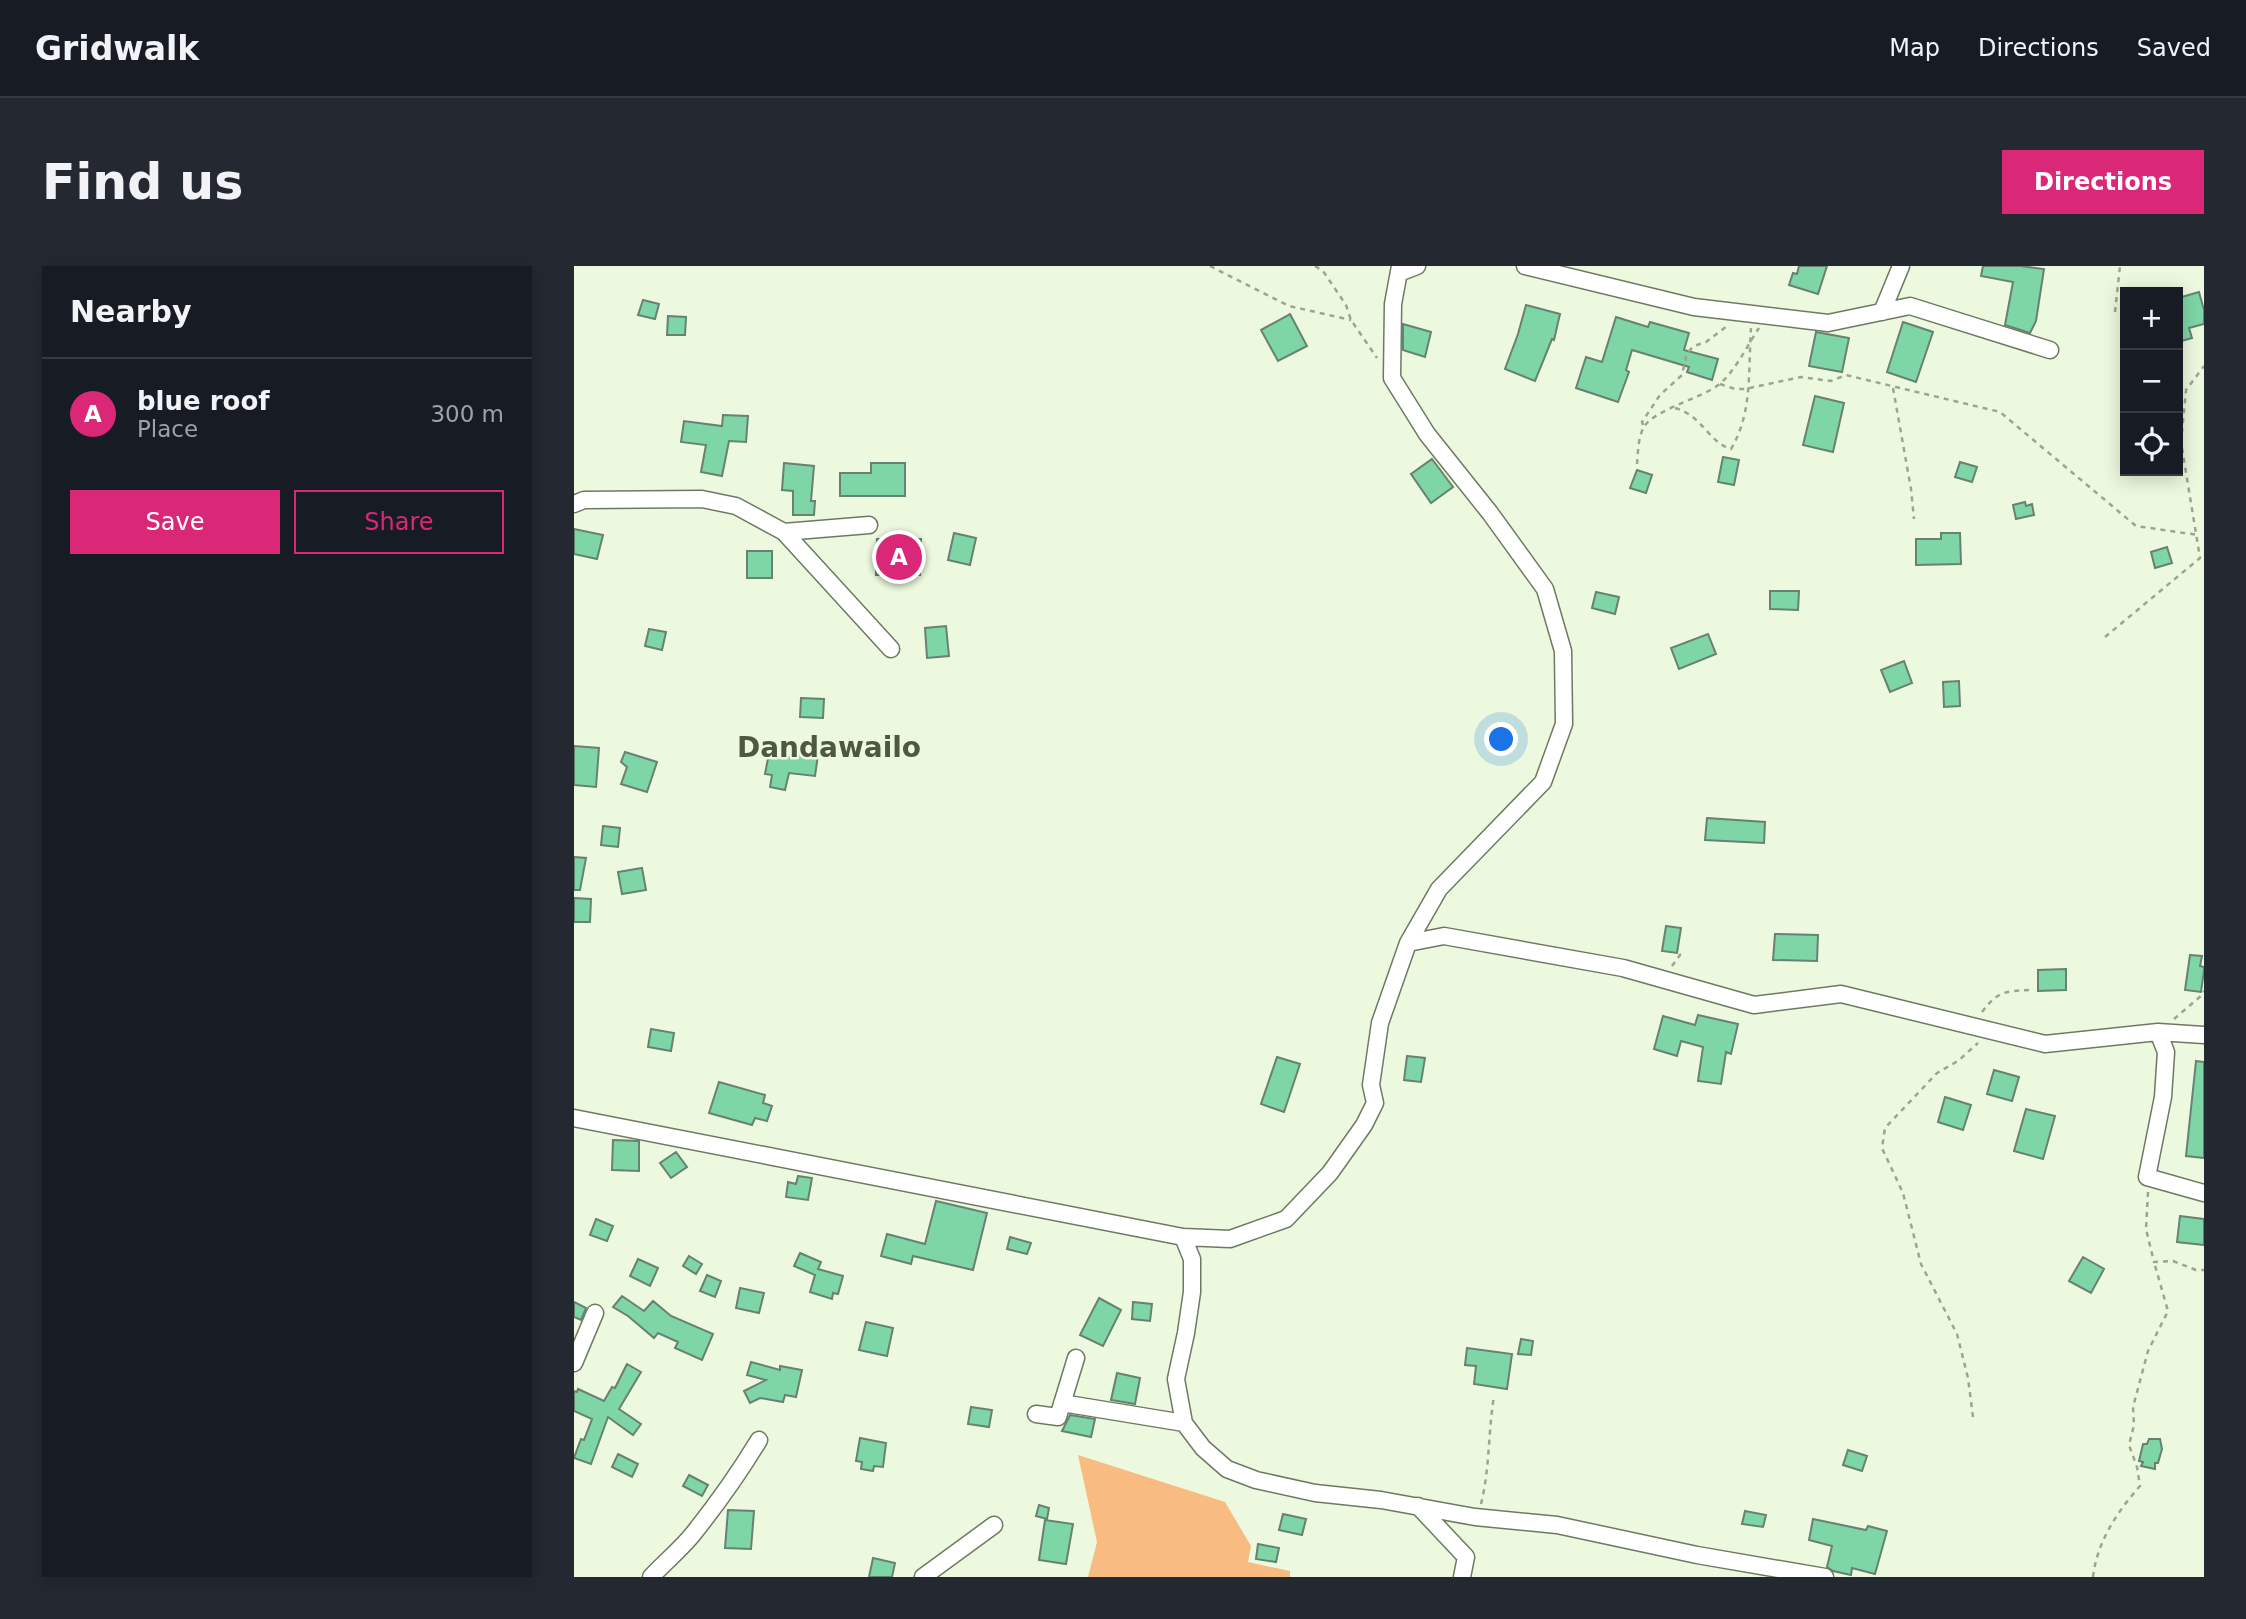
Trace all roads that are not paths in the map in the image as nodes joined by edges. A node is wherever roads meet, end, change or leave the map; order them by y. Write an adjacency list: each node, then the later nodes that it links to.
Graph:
1 (1417, 266): 4 (street)
2 (1525, 266): 5 (street)
3 (1901, 266): 5 (street)
4 (1400, 270): 11 (street)
5 (1882, 312): 6 (street)
6 (2050, 350)
7 (574, 504): 9 (street)
8 (869, 525): 9 (street)
9 (784, 532): 10 (street)
10 (891, 649)
11 (1408, 943): 12 (street); 16 (street)
12 (2158, 1032): 13 (street); 15 (street)
13 (2204, 1035)
14 (574, 1118): 16 (street)
15 (2204, 1193)
16 (1183, 1237): 22 (street)
17 (595, 1313): 19 (street)
18 (1076, 1358): 20 (street)
19 (574, 1363)
20 (1062, 1403): 21 (street); 22 (street)
21 (1036, 1414)
22 (1184, 1423): 24 (street)
23 (759, 1440): 26 (street)
24 (1418, 1506): 28 (street); 29 (street)
25 (994, 1524): 27 (street)
26 (651, 1577)
27 (923, 1577)
28 (1462, 1577)
29 (1825, 1577)

